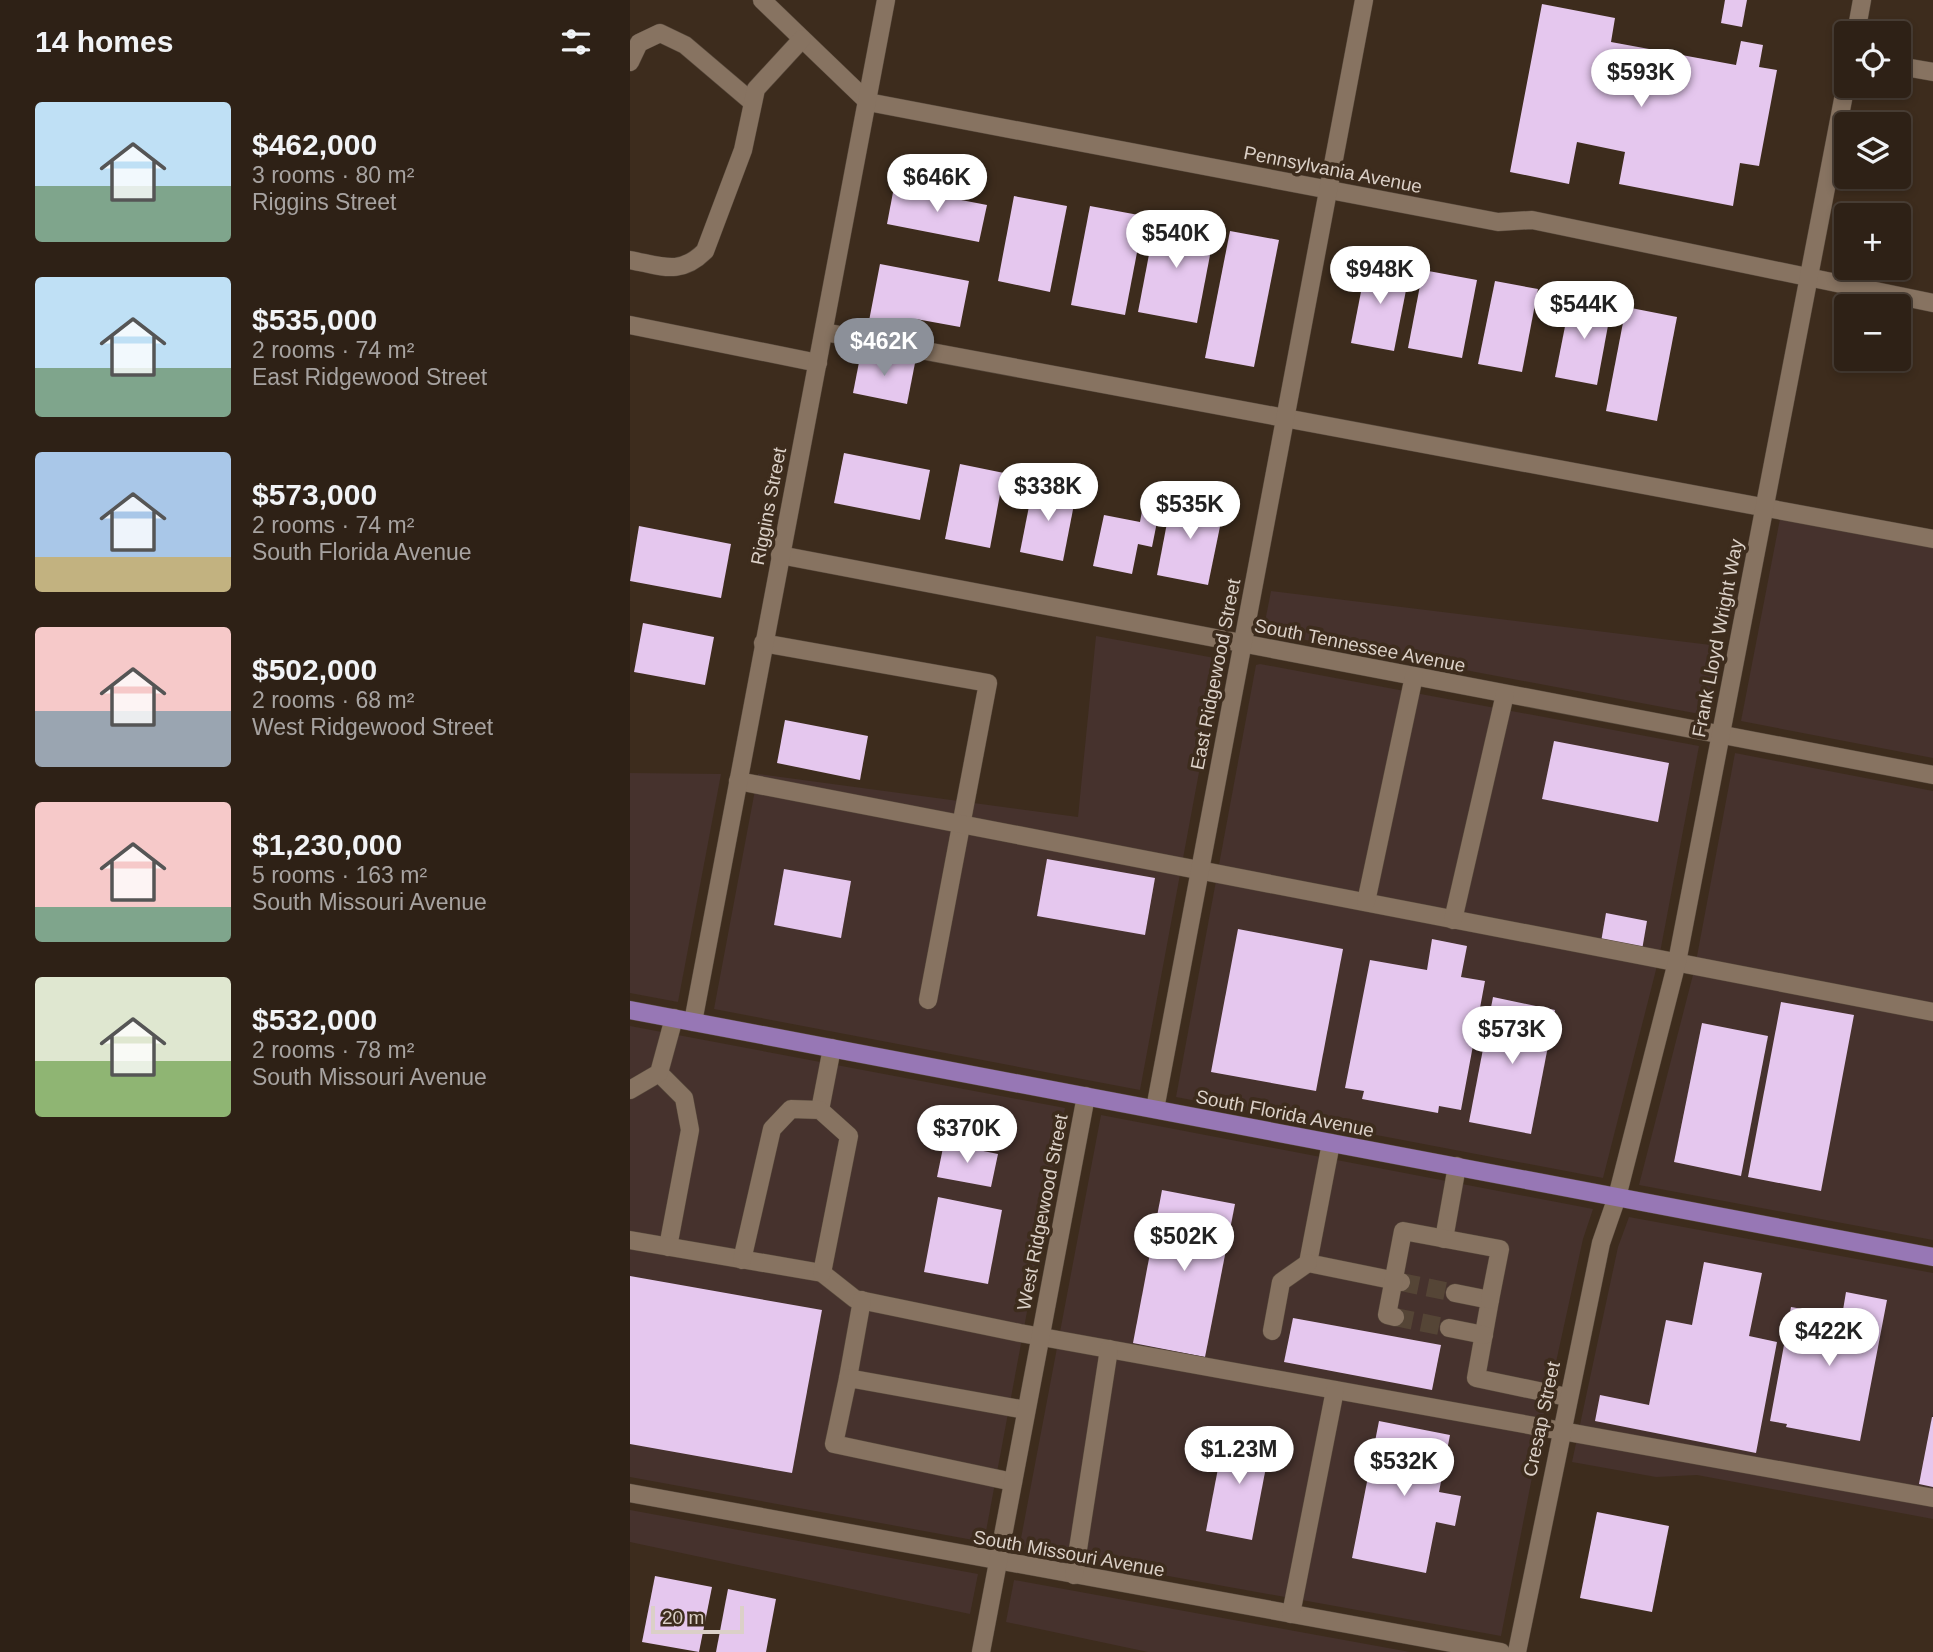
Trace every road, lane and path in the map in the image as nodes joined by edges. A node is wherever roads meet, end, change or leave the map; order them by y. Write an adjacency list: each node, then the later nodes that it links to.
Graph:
1 (762, 0): 6 (street)
2 (887, 0): 12 (street, Riggins Street)
3 (1364, 0): 13 (street, East Ridgewood Street)
4 (1862, 0): 5 (street)
5 (1858, 21)
6 (802, 38): 11 (street); 12 (street)
7 (630, 62): 11 (street)
8 (1911, 68): 9 (street)
9 (1933, 72)
10 (1843, 98): 15 (street, Frank Lloyd Wright Way)
11 (752, 102): 14 (street)
12 (868, 102): 13 (street, Pennsylvania Avenue); 18 (street, Riggins Street)
13 (1328, 189): 15 (street, Pennsylvania Avenue); 20 (street, East Ridgewood Street)
14 (630, 260)
15 (1809, 276): 16 (street, Pennsylvania Avenue); 21 (street, Frank Lloyd Wright Way)
16 (1933, 303)
17 (630, 326): 19 (street)
18 (824, 332): 19 (street, Riggins Street); 20 (street)
19 (818, 363): 23 (street, Riggins Street)
20 (1284, 419): 21 (street); 25 (street, East Ridgewood Street)
21 (1763, 507): 22 (street); 28 (street, Frank Lloyd Wright Way)
22 (1933, 539)
23 (780, 555): 24 (street, Riggins Street); 25 (street, South Tennessee Avenue)
24 (763, 643): 30 (street, Riggins Street); 31 (street)
25 (1242, 645): 26 (street, South Tennessee Avenue); 32 (street, East Ridgewood Street)
26 (1414, 676): 27 (street, South Tennessee Avenue); 33 (street)
27 (1505, 694): 28 (street, South Tennessee Avenue); 34 (street)
28 (1719, 734): 29 (street, South Tennessee Avenue); 35 (street, Frank Lloyd Wright Way)
29 (1933, 775)
30 (738, 781): 31 (street); 40 (street, Riggins Street)
31 (962, 824): 32 (street); 36 (street)
32 (1198, 869): 33 (street); 46 (street, East Ridgewood Street)
33 (1366, 902): 34 (street)
34 (1453, 920): 35 (street)
35 (1677, 962): 38 (street); 49 (street, Frank Lloyd Wright Way)
36 (928, 1000)
37 (630, 1010): 39 (main road, South Florida Avenue)
38 (1933, 1012)
39 (674, 1018): 40 (main road, South Florida Avenue); 42 (street)
40 (693, 1021): 41 (main road, South Florida Avenue)
41 (832, 1048): 44 (main road, South Florida Avenue); 45 (street)
42 (659, 1073): 43 (street); 52 (street)
43 (630, 1090)
44 (1086, 1096): 46 (main road, South Florida Avenue); 65 (street, West Ridgewood Street)
45 (820, 1110): 54 (street); 56 (street)
46 (1155, 1110): 47 (main road, South Florida Avenue)
47 (1331, 1143): 48 (main road, South Florida Avenue); 55 (street)
48 (1457, 1166): 49 (main road, South Florida Avenue); 50 (street)
49 (1617, 1197): 53 (main road, South Florida Avenue); 69 (street, Cresap Street)
50 (1444, 1238): 57 (street); 60 (street)
51 (630, 1240): 52 (street)
52 (668, 1247): 54 (street)
53 (1933, 1257)
54 (742, 1260): 56 (street)
55 (1308, 1263): 57 (street); 63 (street)
56 (822, 1273): 59 (street)
57 (1397, 1281): 61 (street)
58 (1455, 1293): 60 (street)
59 (862, 1300): 65 (street); 67 (street)
60 (1490, 1300): 64 (street)
61 (1395, 1317)
62 (1449, 1328): 64 (street)
63 (1272, 1331)
64 (1484, 1335): 69 (street)
65 (1039, 1337): 66 (street); 70 (street, West Ridgewood Street)
66 (1109, 1349): 68 (street); 76 (street)
67 (848, 1378): 70 (street); 72 (street)
68 (1335, 1390): 71 (street); 77 (street)
69 (1567, 1397): 71 (street, Cresap Street)
70 (1026, 1410): 72 (street, West Ridgewood Street)
71 (1560, 1430): 74 (street); 80 (street, Cresap Street)
72 (1013, 1482): 75 (street, West Ridgewood Street)
73 (630, 1493): 75 (street, South Missouri Avenue)
74 (1933, 1498)
75 (999, 1561): 76 (street, South Missouri Avenue); 78 (street)
76 (1074, 1575): 77 (street, South Missouri Avenue)
77 (1291, 1614): 79 (street, South Missouri Avenue)
78 (981, 1652)
79 (1501, 1652)
80 (1517, 1652)

